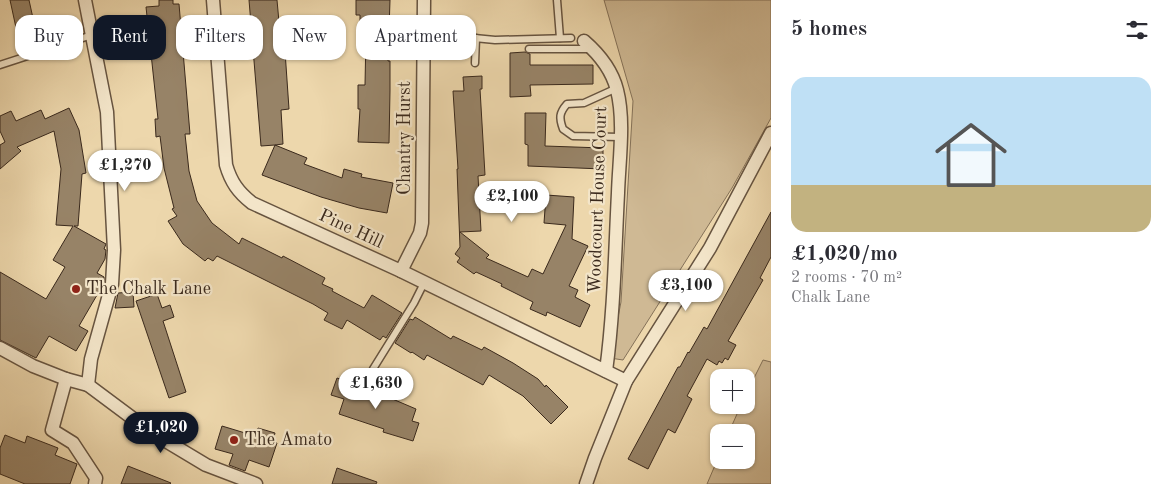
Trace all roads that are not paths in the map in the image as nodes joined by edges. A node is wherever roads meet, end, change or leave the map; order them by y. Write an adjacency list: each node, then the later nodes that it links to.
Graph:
1 (85, 0): 6 (street)
2 (213, 0): 19 (street, Pine Hill)
3 (424, 0): 5 (street, Chantry Hurst)
4 (557, 0): 8 (lane)
5 (424, 15)
6 (92, 35): 15 (lane); 25 (street)
7 (476, 38): 8 (lane)
8 (560, 38): 9 (lane)
9 (571, 38)
10 (588, 45): 11 (lane); 16 (street, Woodcourt House Court)
11 (529, 49)
12 (423, 60): 19 (street, Chantry Hurst)
13 (474, 60): 14 (lane)
14 (474, 63)
15 (0, 65)
16 (617, 88): 18 (street, Woodcourt House Court); 18 (lane)
17 (771, 134): 24 (street)
18 (620, 137): 22 (street, Woodcourt House Court)
19 (401, 272): 20 (street, Pine Hill)
20 (424, 283): 22 (street, Pine Hill); 26 (lane)
21 (0, 348): 23 (street)
22 (606, 371): 24 (street, Pine Hill)
23 (66, 379): 25 (street); 27 (street)
24 (626, 381): 29 (street)
25 (88, 385): 28 (street)
26 (388, 386)
27 (95, 484)
28 (256, 484)
29 (586, 484)

